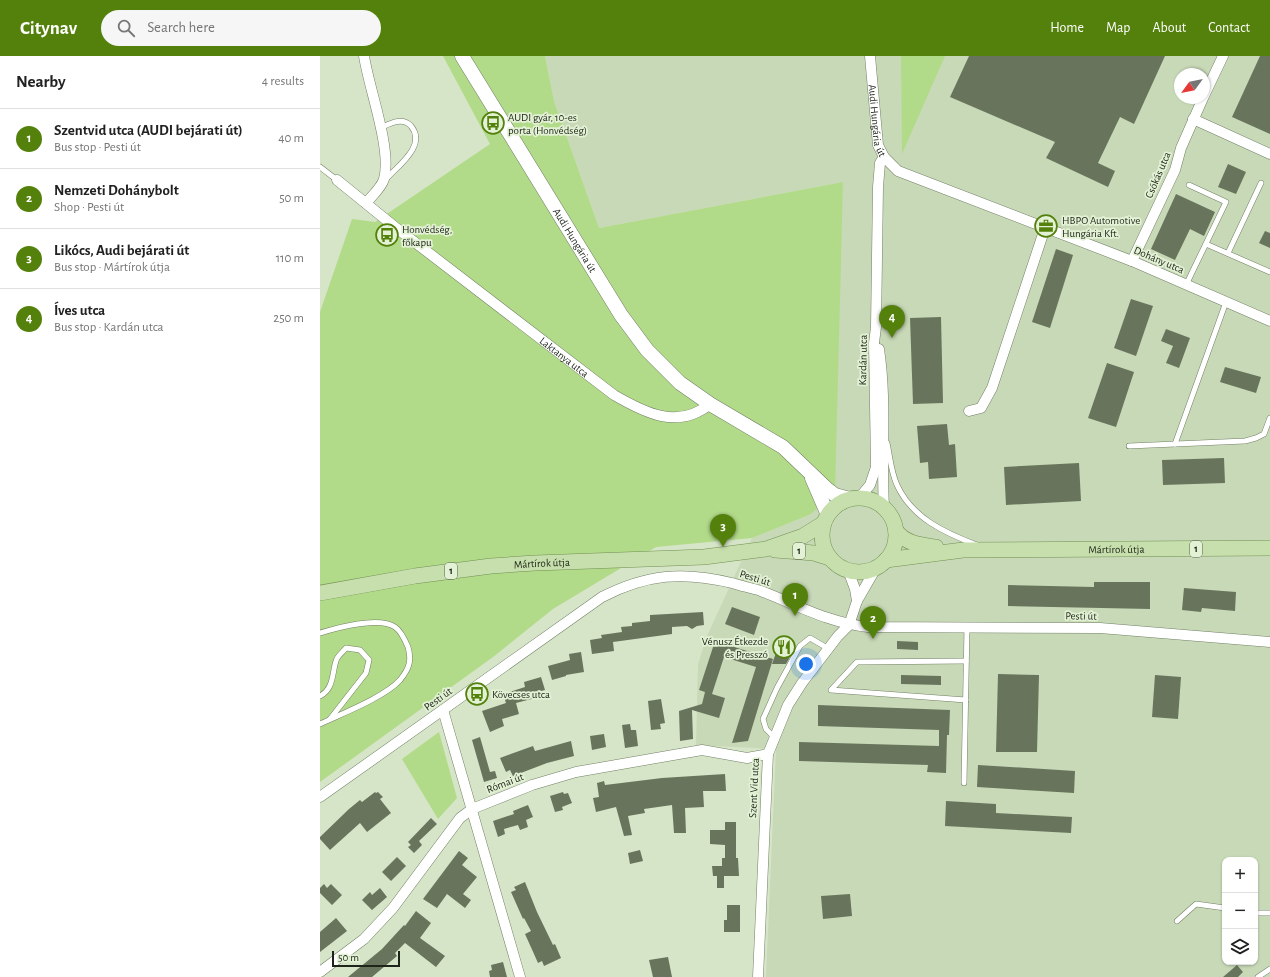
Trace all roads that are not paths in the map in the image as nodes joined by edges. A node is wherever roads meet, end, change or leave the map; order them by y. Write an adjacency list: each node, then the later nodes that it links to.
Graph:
1 (364, 56): 8 (street)
2 (462, 56): 26 (street, Audi Hungária út)
3 (870, 56): 10 (street, Audi Hungária út)
4 (1223, 56): 5 (street, Csókás utca)
5 (1210, 84)
6 (1200, 104): 7 (street, Csókás utca)
7 (1193, 119): 9 (street); 20 (street, Csókás utca)
8 (382, 127): 13 (street); 13 (lane)
9 (1270, 154)
10 (884, 157): 17 (street, Dohány utca); 25 (street, Audi Hungária út)
11 (320, 166): 12 (lane)
12 (337, 180): 16 (street, Laktanya utca)
13 (384, 181): 16 (street)
14 (1261, 183): 19 (lane)
15 (1189, 185): 18 (lane)
16 (366, 204): 26 (street, Laktanya utca)
17 (1045, 228): 20 (street, Dohány utca); 27 (street)
18 (1206, 244): 19 (lane); 22 (lane)
19 (1228, 253): 21 (lane)
20 (1132, 262): 22 (street, Dohány utca)
21 (1270, 272)
22 (1186, 285): 23 (street, Dohány utca)
23 (1226, 302): 24 (street, Dohány utca); 30 (lane)
24 (1270, 321)
25 (876, 327): 29 (street, Kardán utca); 33 (street, Kardán utca)
26 (710, 404): 32 (street)
27 (969, 411)
28 (1270, 418): 30 (lane)
29 (884, 434): 34 (street, Kardán utca); 40 (lane)
30 (1175, 444): 31 (lane)
31 (1129, 446)
32 (809, 472): 33 (street); 35 (street)
33 (854, 499): 34 (main road); 35 (main road, Mártírok útja / 1)
34 (884, 508): 36 (main road, Mártírok útja / 1)
35 (826, 519): 38 (main road, Mártírok útja / 1); 41 (main road)
36 (896, 531): 39 (main road, Mártírok útja / 1); 42 (main road)
37 (1270, 548): 40 (main road, Mártírok útja / 1)
38 (766, 549): 41 (main road, Mártírok útja / 1); 44 (main road, Mártírok útja / 1)
39 (963, 550): 40 (main road, Mártírok útja / 1); 42 (main road, Mártírok útja / 1)
40 (991, 550)
41 (830, 558): 43 (main road, Mártírok útja / 1)
42 (881, 564): 43 (main road, Mártírok útja / 1); 45 (street, Szent Vid utca)
43 (848, 570): 45 (street)
44 (320, 593)
45 (856, 601): 46 (street, Szent Vid utca)
46 (848, 625): 47 (street, Pesti út); 50 (street, Szent Vid utca); 54 (street, Pesti út)
47 (967, 627): 49 (street, Pesti út); 51 (lane)
48 (320, 633): 55 (lane)
49 (1270, 642)
50 (829, 649): 57 (street, Szent Vid utca); 57 (lane)
51 (966, 661): 53 (lane); 53 (lane)
52 (320, 696): 55 (lane)
53 (966, 700): 59 (lane)
54 (443, 710): 60 (street, Pesti út); 61 (street)
55 (329, 720): 56 (lane)
56 (320, 724)
57 (774, 737): 58 (street, Szent Vid utca)
58 (768, 754): 61 (street, Római út); 69 (street, Szent Vid utca)
59 (964, 783)
60 (320, 797)
61 (472, 809): 67 (street, Római út); 68 (street)
62 (1222, 908): 65 (lane)
63 (1258, 913): 64 (lane)
64 (1270, 913)
65 (1177, 921)
66 (1270, 969): 70 (lane)
67 (320, 972)
68 (520, 977)
69 (758, 977)
70 (1258, 977)

